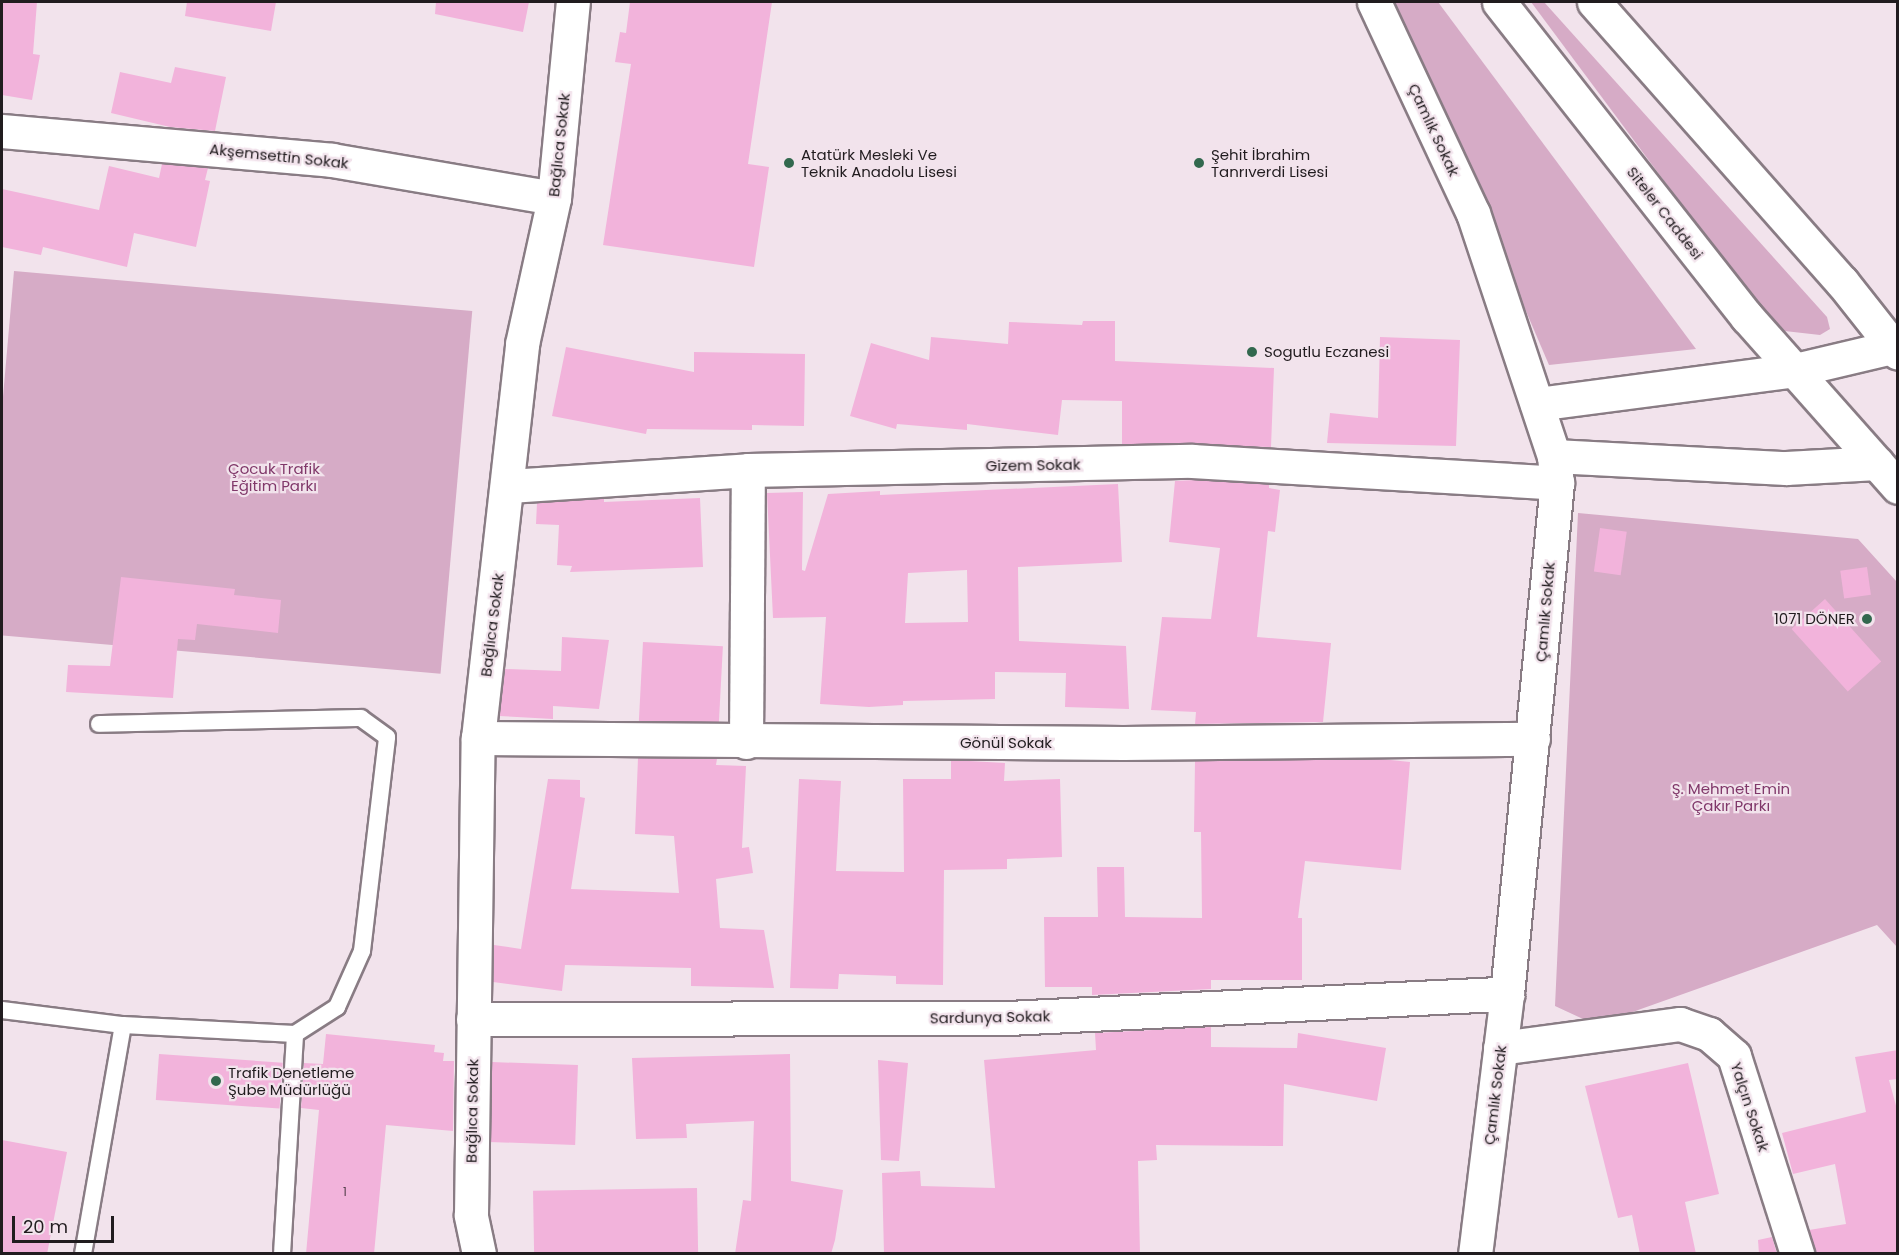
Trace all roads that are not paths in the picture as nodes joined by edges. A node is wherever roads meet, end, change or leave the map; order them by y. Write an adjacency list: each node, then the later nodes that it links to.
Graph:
1 (573, 2): 6 (street, Bağlıca Sokak)
2 (1374, 2): 9 (street, Çamlık Sokak)
3 (1499, 2): 8 (street, Siteler Caddesi)
4 (1594, 2): 7 (street)
5 (2, 131): 6 (street, Akşemsettin Sokak)
6 (554, 198): 13 (street, Bağlıca Sokak)
7 (1895, 350): 8 (street)
8 (1795, 370): 9 (street); 12 (street, Siteler Caddesi)
9 (1537, 404): 10 (street, Çamlık Sokak)
10 (1555, 469): 11 (street, Gizem Sokak); 12 (street, Gizem Sokak); 16 (street, Çamlık Sokak)
11 (748, 470): 13 (street, Gizem Sokak); 17 (street)
12 (1891, 470)
13 (509, 486): 15 (street, Bağlıca Sokak)
14 (99, 724): 22 (lane)
15 (478, 738): 17 (street, Gönül Sokak); 20 (street, Bağlıca Sokak)
16 (1533, 740): 17 (street, Gönül Sokak); 18 (street, Çamlık Sokak)
17 (746, 742)
18 (1507, 994): 20 (street, Sardunya Sokak); 23 (street, Çamlık Sokak)
19 (2, 1010): 21 (lane)
20 (473, 1019): 26 (street, Bağlıca Sokak)
21 (123, 1025): 22 (lane); 24 (lane)
22 (295, 1034): 25 (lane)
23 (1500, 1048): 27 (street, Çamlık Sokak); 28 (street, Yalçın Sokak)
24 (83, 1254)
25 (282, 1254)
26 (480, 1254)
27 (1475, 1254)
28 (1797, 1254)

